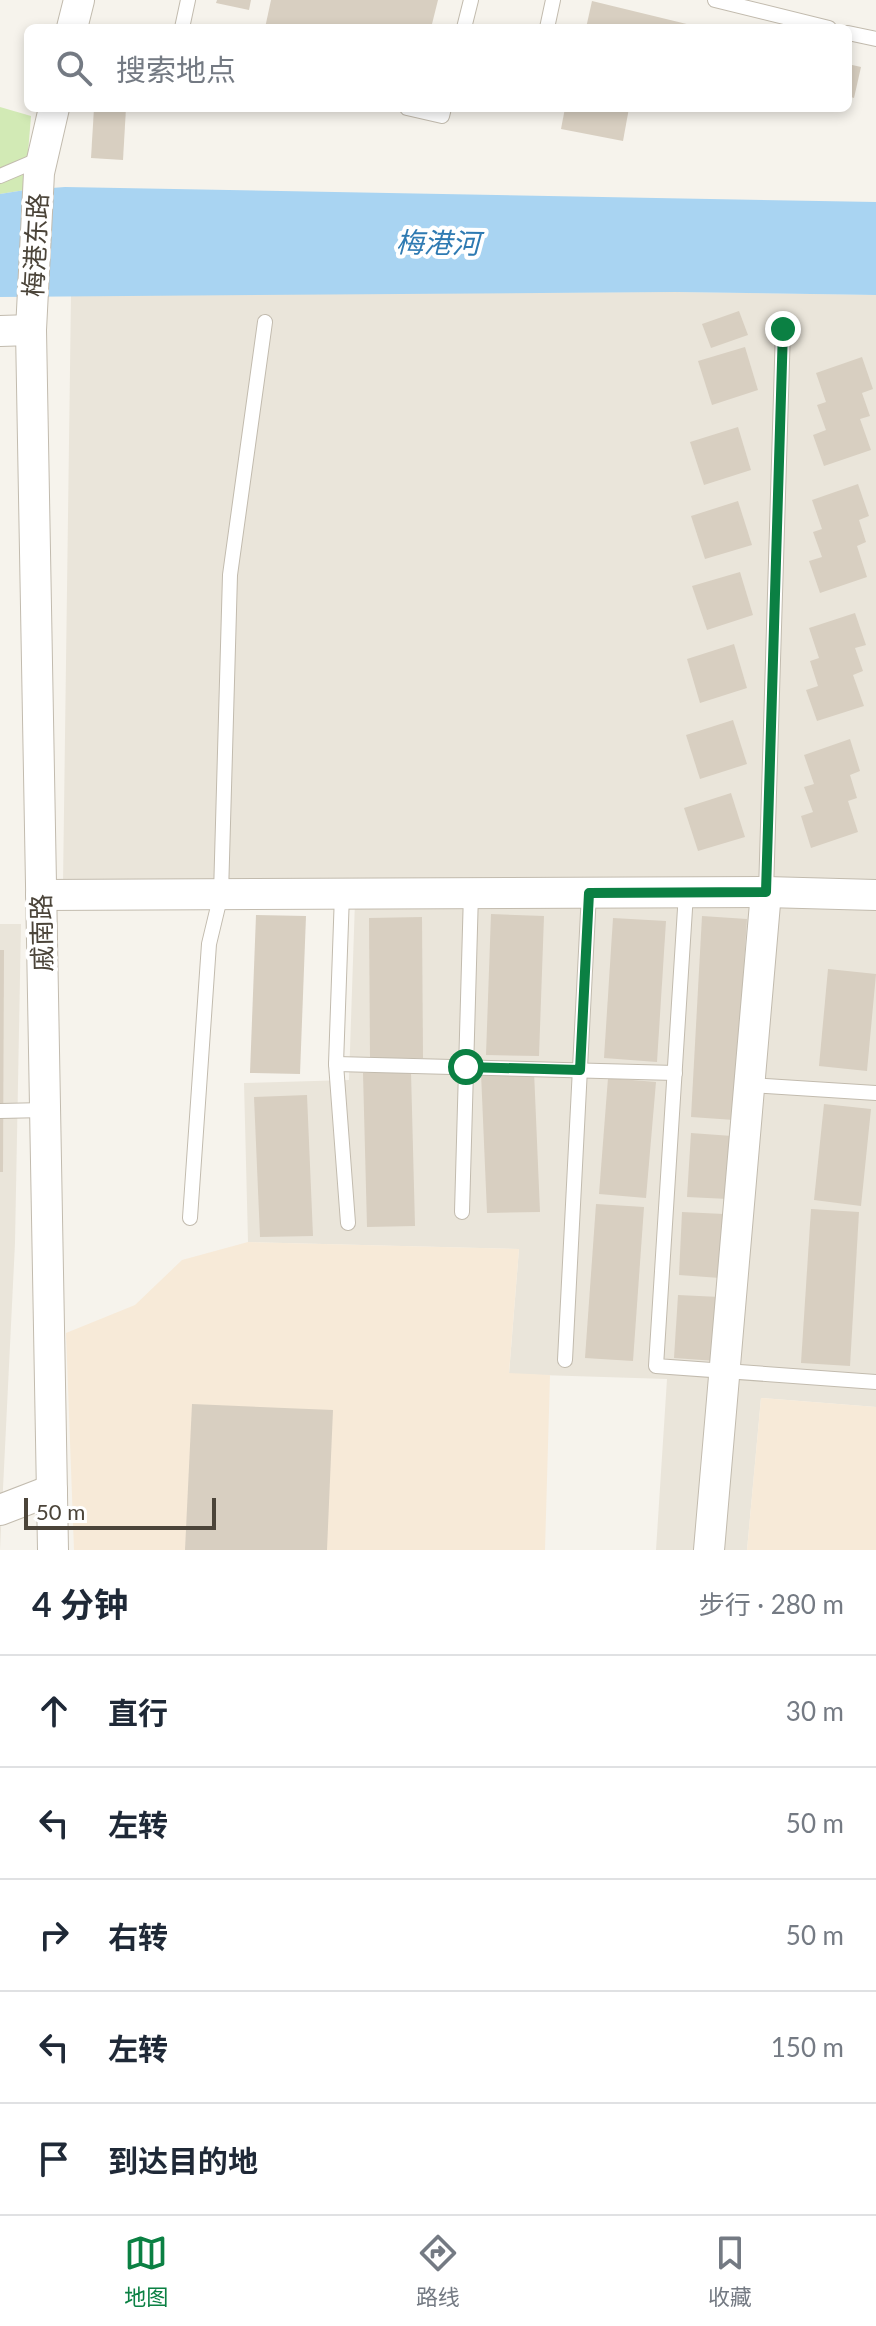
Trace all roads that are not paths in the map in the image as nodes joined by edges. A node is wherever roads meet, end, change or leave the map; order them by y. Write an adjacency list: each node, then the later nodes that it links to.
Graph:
1 (79, 0): 6 (street)
2 (188, 0): 7 (lane)
3 (471, 0): 8 (lane)
4 (553, 0): 9 (lane)
5 (715, 0): 10 (lane)
6 (73, 24)
7 (183, 24)
8 (465, 24)
9 (548, 24)
10 (813, 24)
11 (852, 34): 12 (lane)
12 (876, 39)
13 (53, 112): 16 (street)
14 (424, 112): 15 (lane)
15 (443, 112)
16 (41, 165): 17 (lane); 19 (street, 梅港东路)
17 (0, 176)
18 (265, 322): 26 (lane)
19 (31, 323): 21 (street); 28 (street, 戚南路)
20 (783, 329): 22 (lane)
21 (0, 331)
22 (766, 892): 25 (street); 29 (street); 34 (street)
23 (471, 893): 24 (street); 27 (street); 31 (lane)
24 (589, 893): 25 (street); 32 (lane)
25 (686, 893): 33 (lane)
26 (221, 894): 27 (street); 28 (street); 39 (lane)
27 (342, 894): 30 (lane)
28 (41, 895): 36 (street, 戚南路)
29 (876, 895)
30 (336, 1064): 31 (lane); 40 (lane)
31 (466, 1067): 32 (lane); 38 (lane)
32 (580, 1070): 33 (lane); 41 (lane)
33 (675, 1073): 42 (lane)
34 (749, 1085): 35 (lane); 42 (street)
35 (876, 1093)
36 (45, 1110): 37 (lane); 44 (street, 戚南路)
37 (0, 1111)
38 (462, 1212)
39 (190, 1218)
40 (348, 1223)
41 (565, 1360)
42 (725, 1371): 43 (lane); 47 (street)
43 (876, 1382)
44 (52, 1490): 45 (street); 46 (street, 戚南路)
45 (0, 1510)
46 (53, 1550)
47 (709, 1550)

